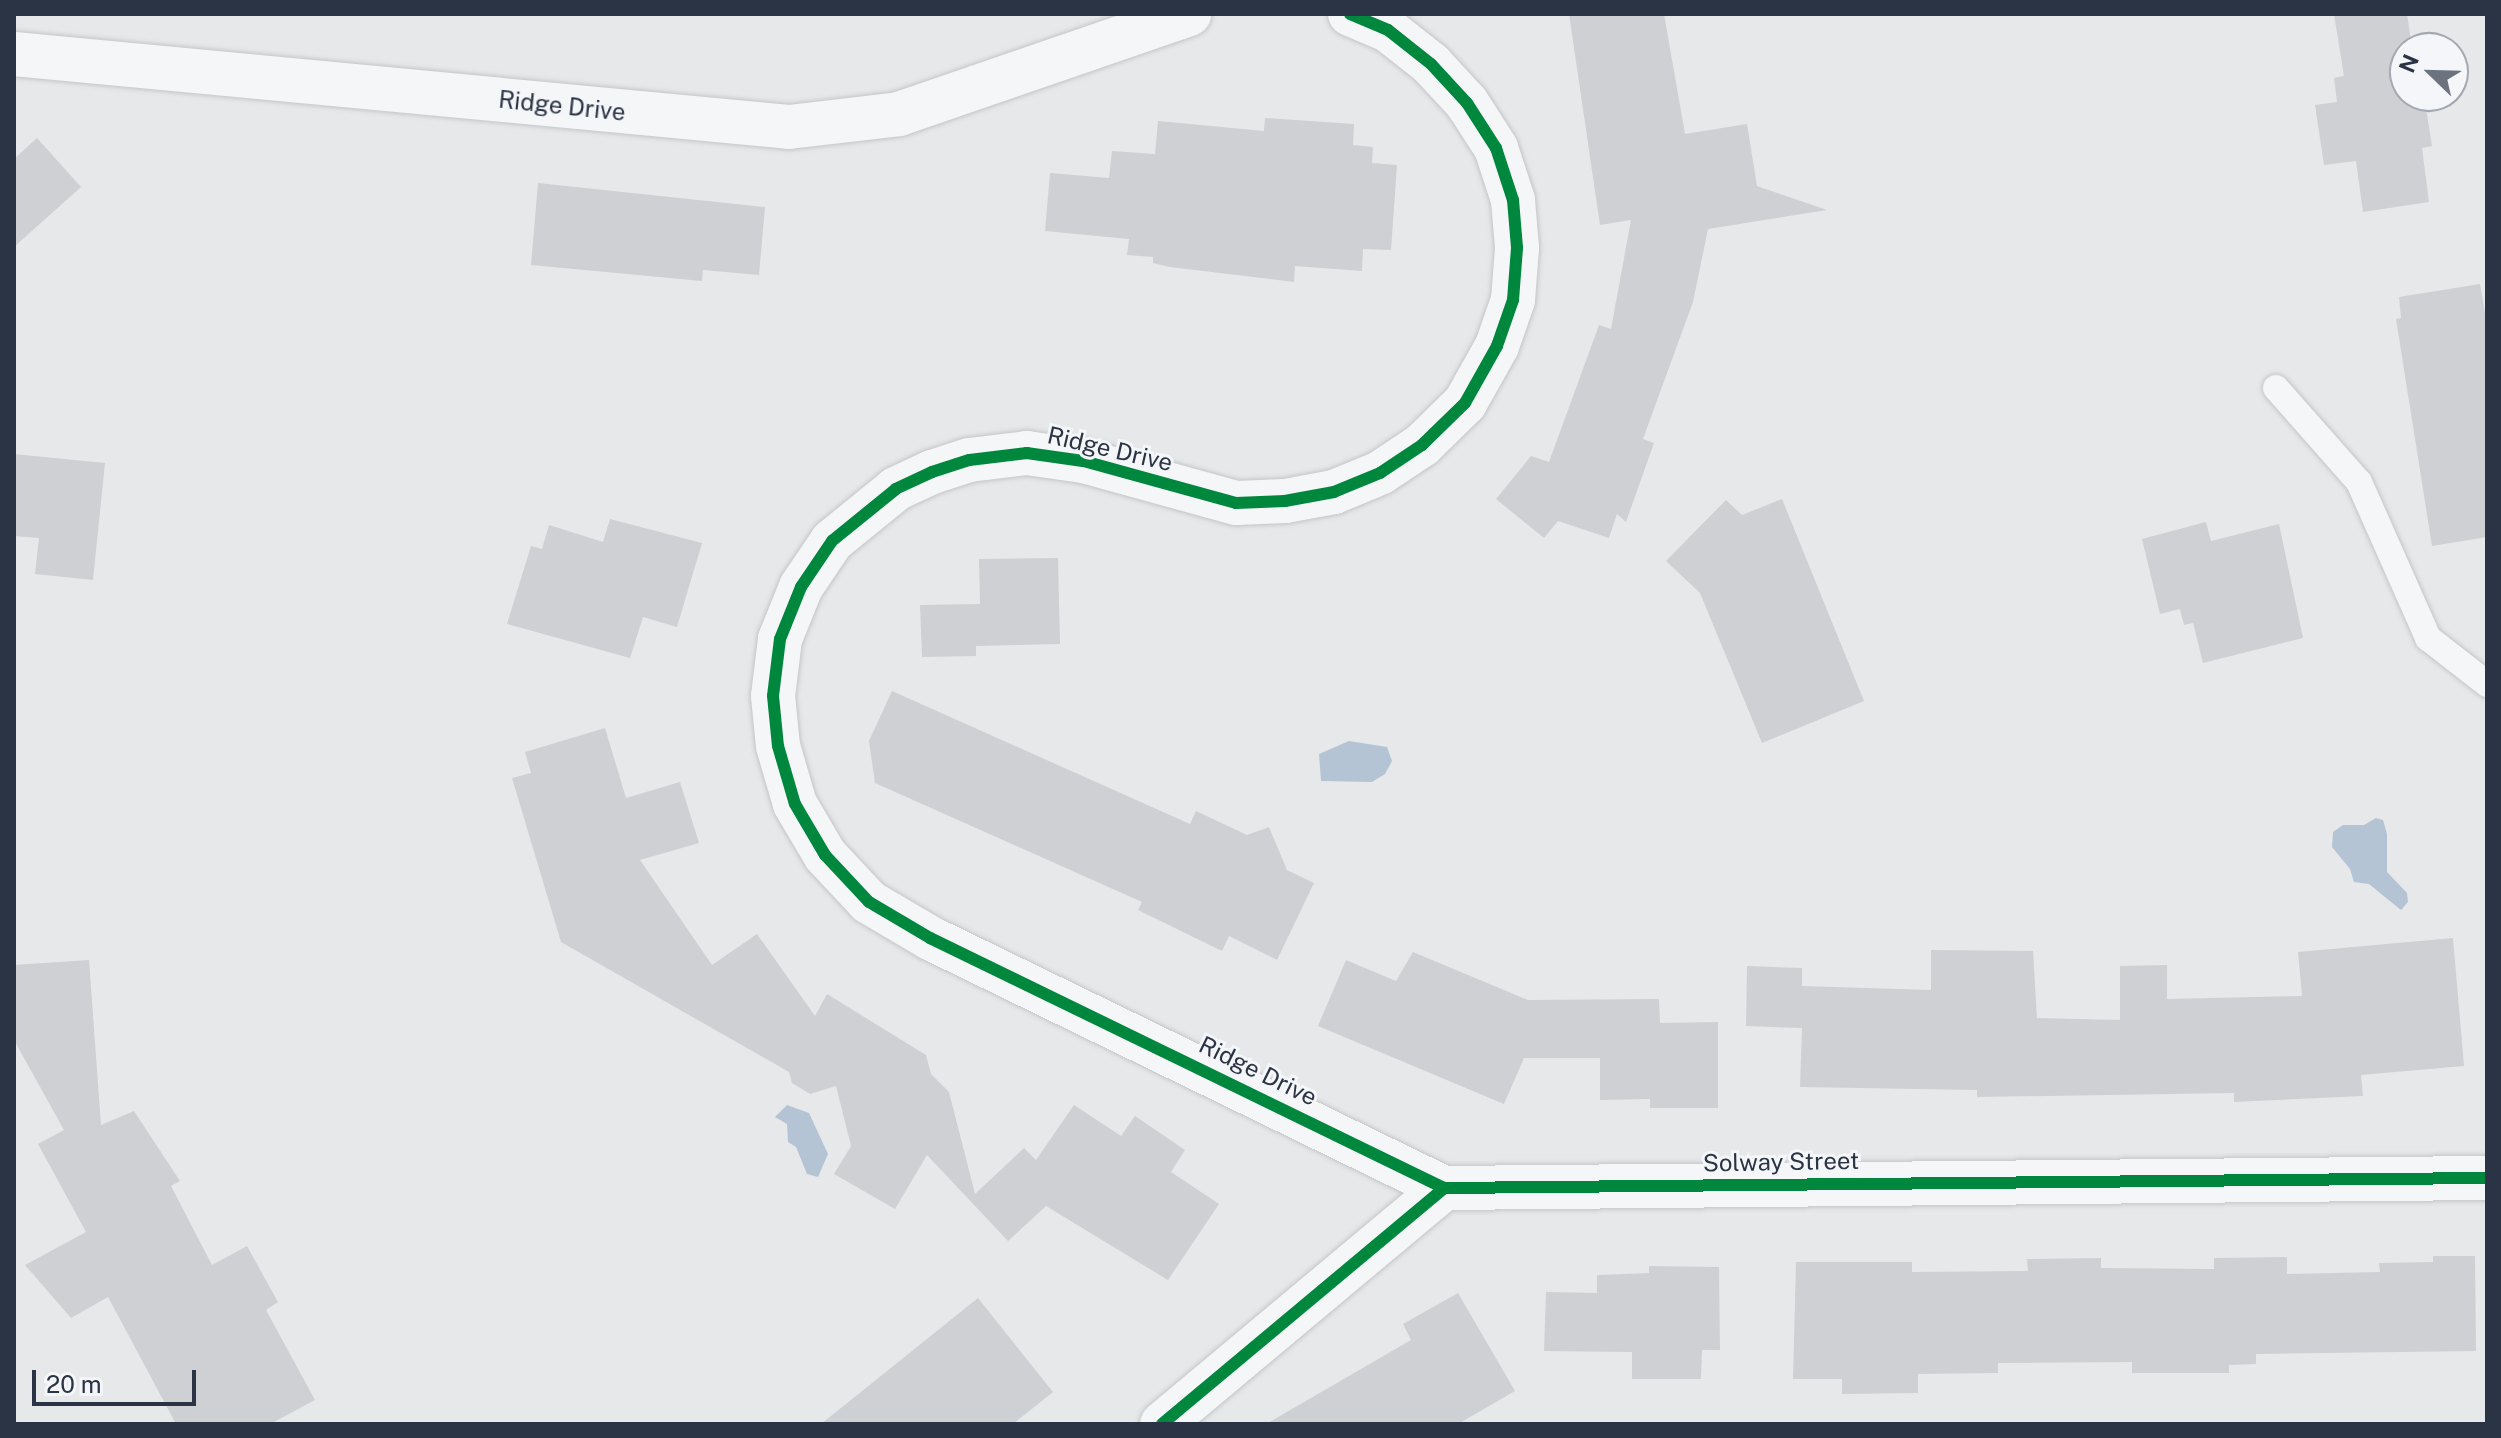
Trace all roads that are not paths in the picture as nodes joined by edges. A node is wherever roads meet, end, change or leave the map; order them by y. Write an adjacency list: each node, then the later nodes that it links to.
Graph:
1 (1189, 14): 3 (street, Ridge Drive)
2 (1350, 14): 7 (street, Ridge Drive)
3 (14, 54)
4 (2276, 388): 5 (lane)
5 (2487, 684)
6 (2487, 1178): 7 (street, Solway Street)
7 (1444, 1188): 8 (street)
8 (1162, 1424)

